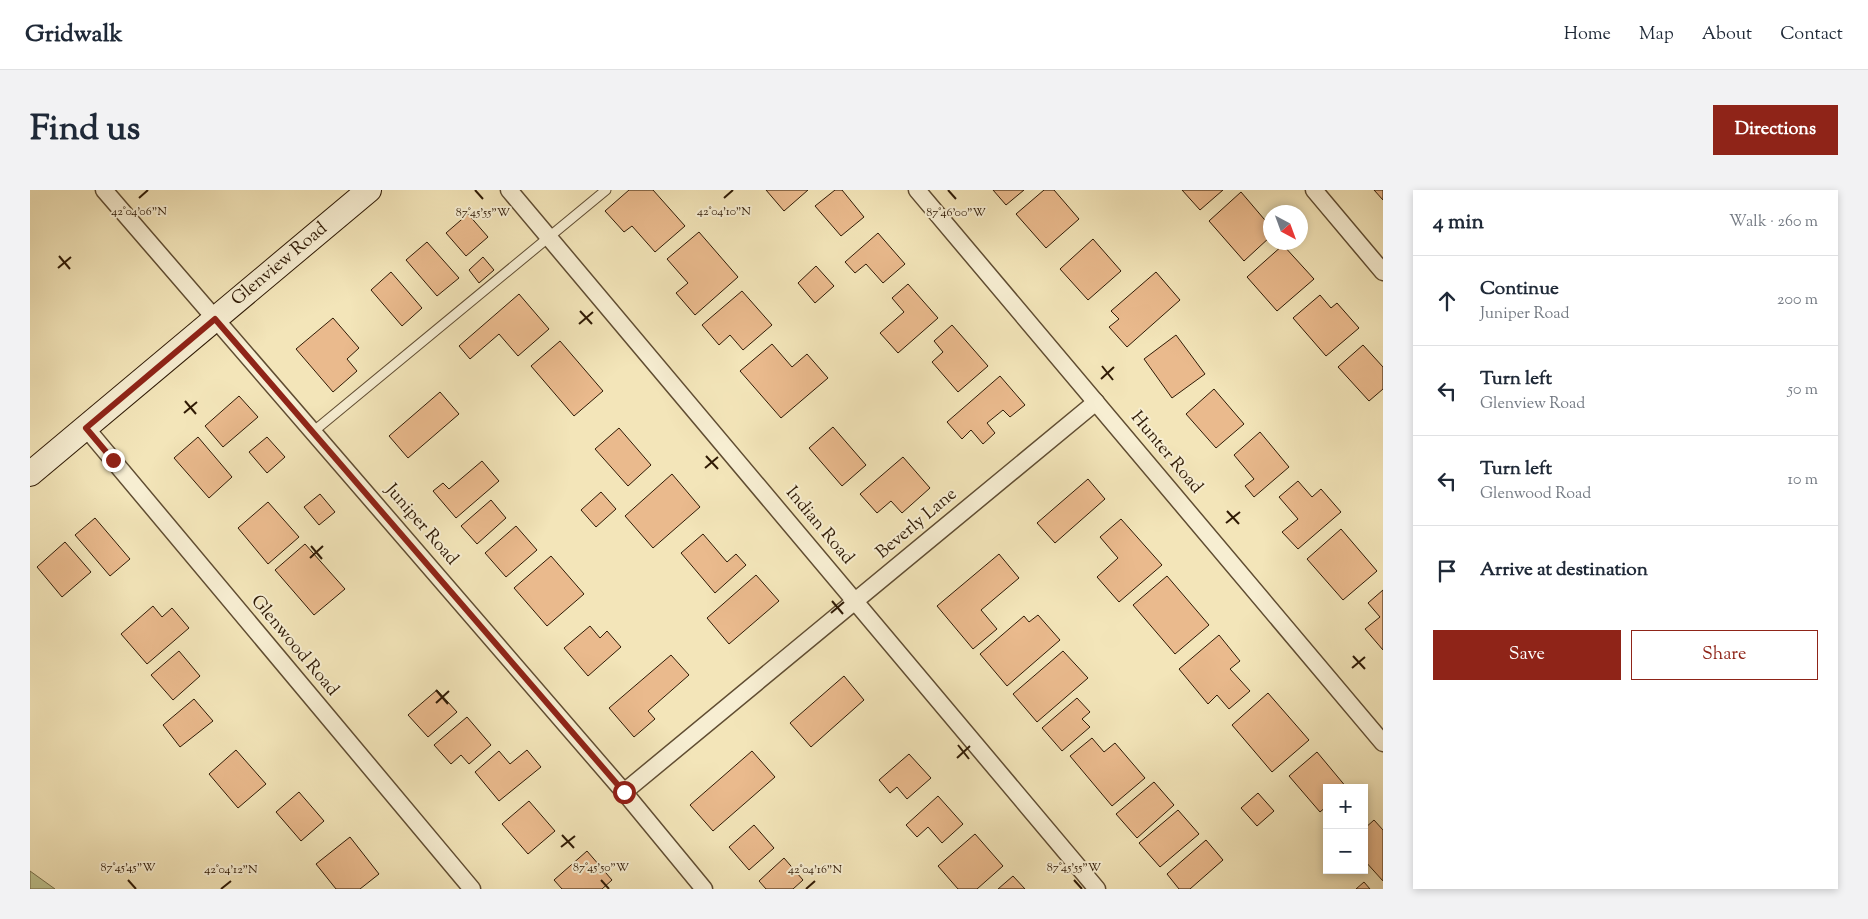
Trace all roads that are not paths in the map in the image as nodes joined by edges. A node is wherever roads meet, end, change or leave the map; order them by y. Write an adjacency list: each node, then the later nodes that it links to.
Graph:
1 (104, 190): 9 (street, Juniper Road)
2 (369, 190): 9 (main road, Glenview Road)
3 (508, 190): 7 (street, Indian Road)
4 (606, 190): 7 (lane)
5 (917, 190): 10 (street, Hunter Road)
6 (1314, 190): 8 (street)
7 (548, 238): 12 (lane); 14 (street, Indian Road)
8 (1383, 272)
9 (215, 319): 11 (main road, Glenview Road); 12 (street, Juniper Road)
10 (1096, 402): 14 (street, Beverly Lane); 15 (street, Hunter Road)
11 (86, 428): 13 (main road, Glenview Road); 17 (street, Glenwood Road)
12 (314, 431): 16 (street, Juniper Road)
13 (30, 474)
14 (856, 601): 16 (street, Beverly Lane); 19 (street, Indian Road)
15 (1383, 743)
16 (624, 792): 18 (street, Juniper Road)
17 (472, 889)
18 (704, 889)
19 (1097, 889)

